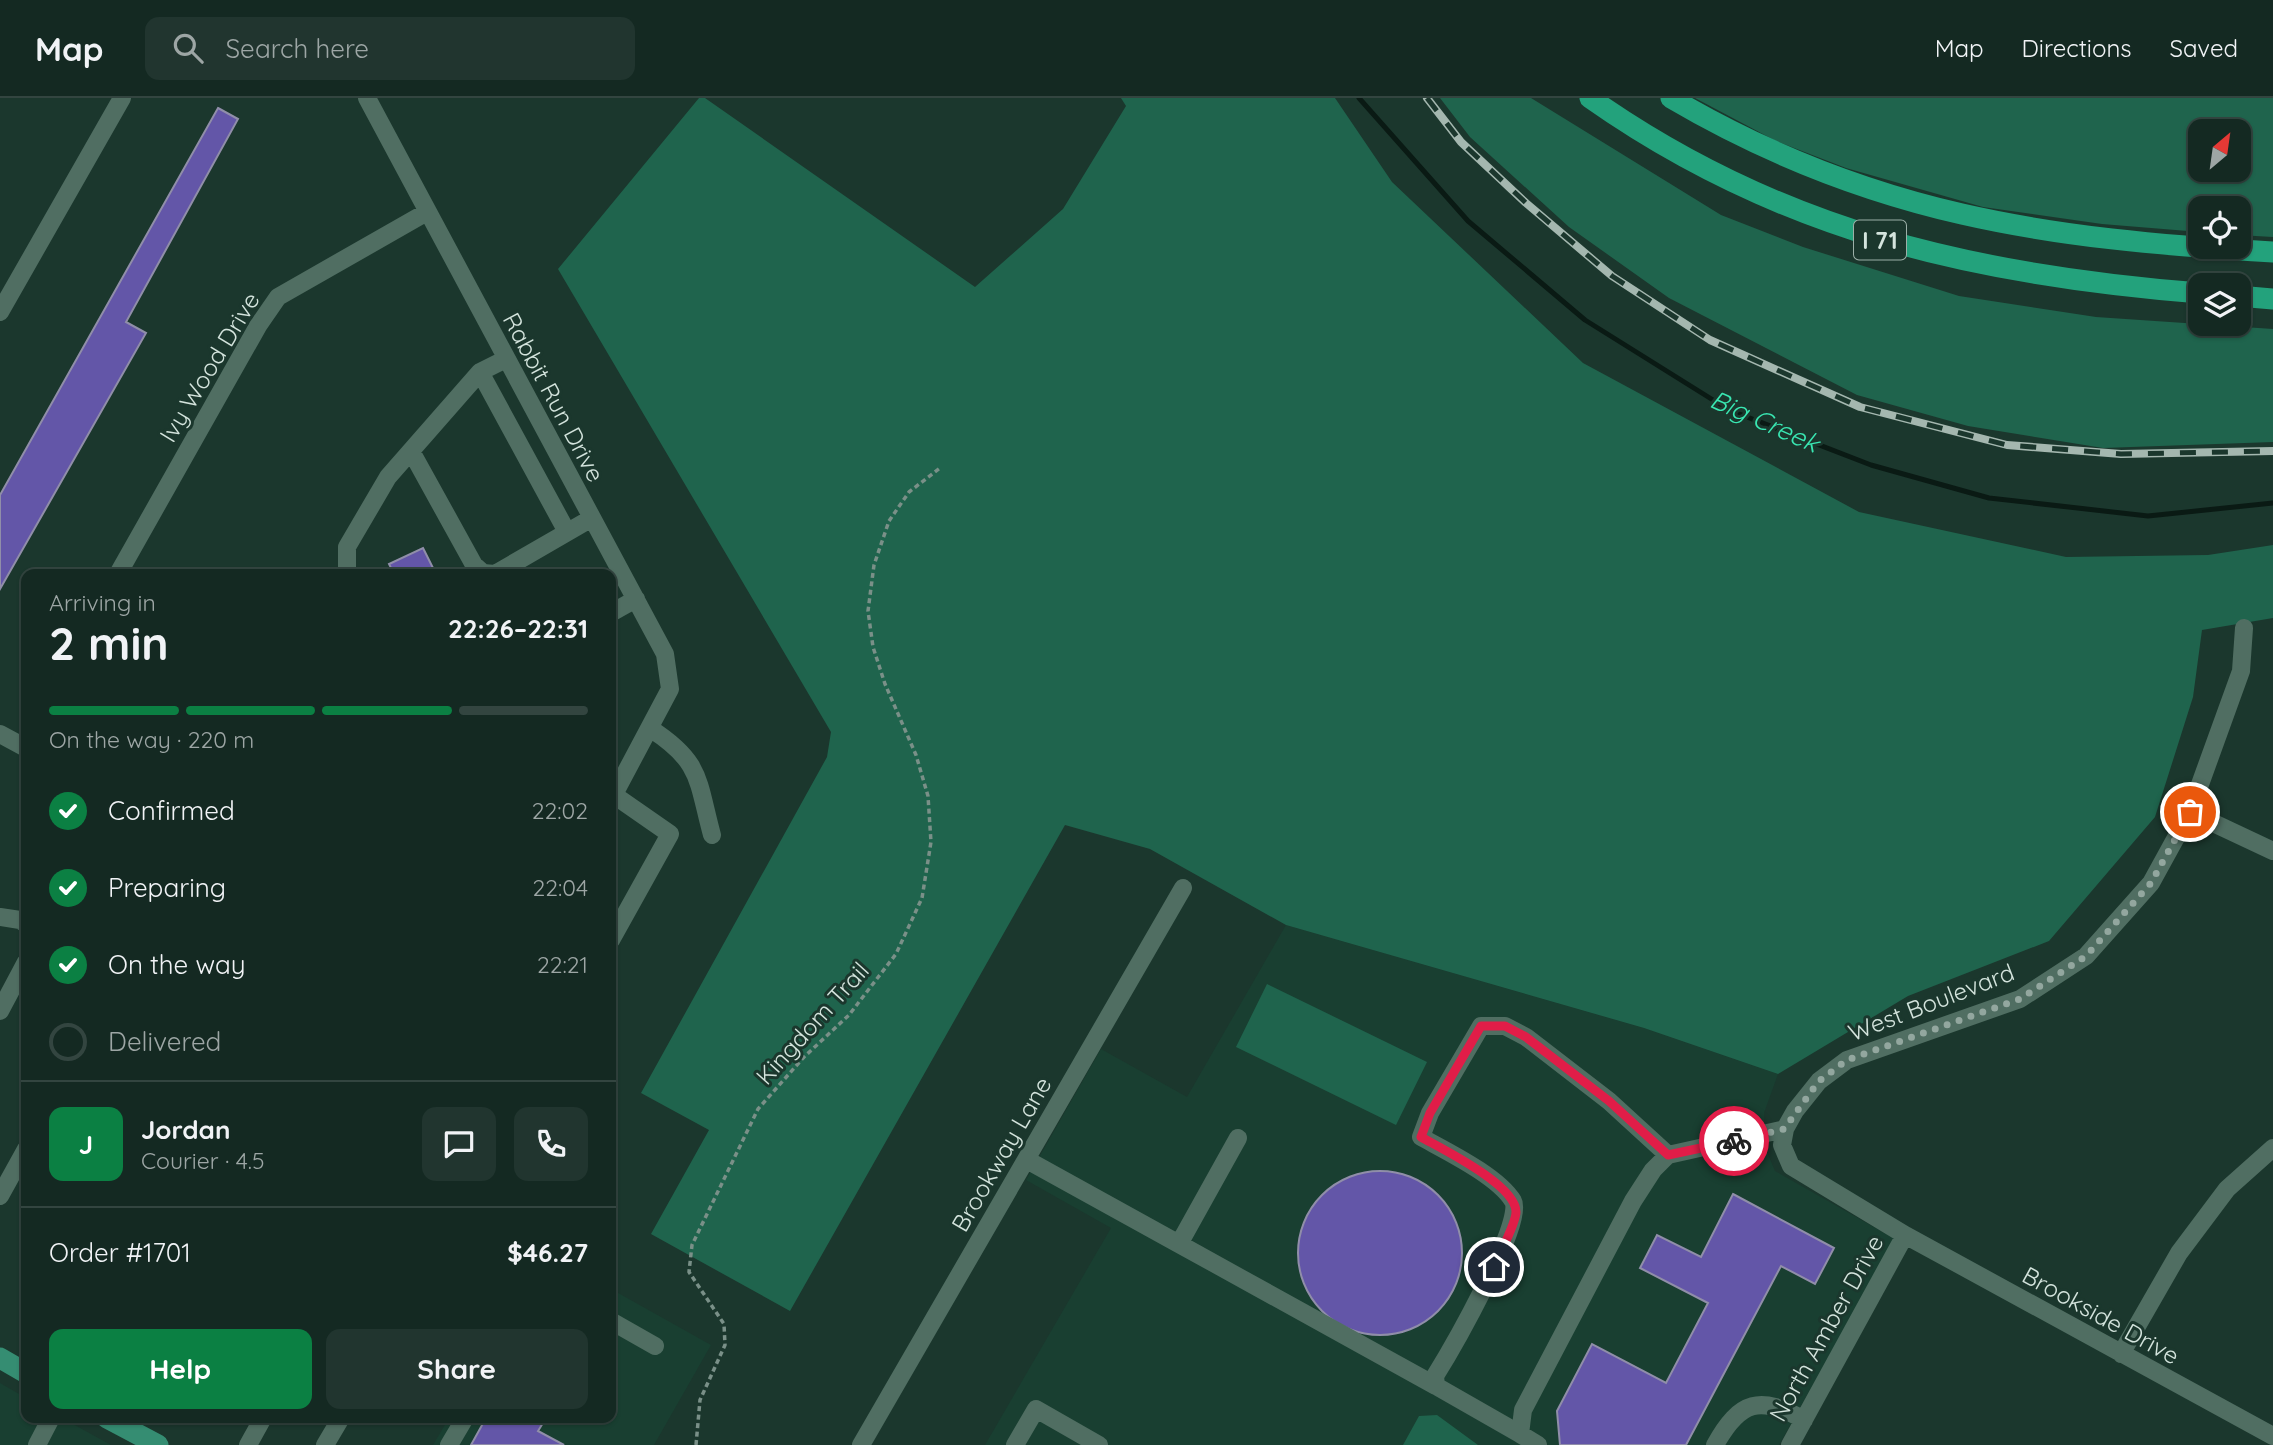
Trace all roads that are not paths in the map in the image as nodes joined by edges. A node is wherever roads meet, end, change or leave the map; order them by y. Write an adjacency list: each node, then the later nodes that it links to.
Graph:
1 (122, 98): 10 (street)
2 (367, 98): 5 (street, Rabbit Run Drive)
3 (1590, 98): 7 (highway, I 71)
4 (1671, 98): 6 (highway)
5 (427, 212): 11 (street, Rabbit Run Drive); 16 (street, Ivy Wood Drive)
6 (2273, 253)
7 (2188, 292)
8 (2251, 297): 9 (highway)
9 (2273, 299)
10 (0, 312)
11 (506, 359): 12 (street); 14 (street, Rabbit Run Drive)
12 (480, 372): 13 (street); 15 (street)
13 (411, 451): 17 (street); 18 (street)
14 (592, 518): 15 (street); 20 (street, Rabbit Run Drive)
15 (566, 532): 19 (street)
16 (121, 569)
17 (347, 569)
18 (479, 569)
19 (503, 569)
20 (636, 599): 21 (street); 23 (street, Rabbit Run Drive)
21 (616, 610)
22 (2244, 628): 28 (street, West Boulevard)
23 (653, 726): 26 (street, Rabbit Run Drive); 29 (street)
24 (0, 734): 25 (street)
25 (21, 742)
26 (616, 789)
27 (616, 799): 34 (street)
28 (2190, 812): 30 (street); 37 (street, West Boulevard)
29 (712, 835)
30 (2273, 851)
31 (1184, 888): 42 (street, Brookway Lane)
32 (0, 917): 33 (street)
33 (21, 920)
34 (616, 931)
35 (21, 971): 36 (street)
36 (0, 1011)
37 (1784, 1129): 40 (street); 44 (street)
38 (1238, 1138): 45 (street)
39 (2273, 1148): 48 (street)
40 (1668, 1155): 51 (street); 58 (street)
41 (21, 1158): 43 (street)
42 (1027, 1160): 45 (street); 65 (street, Brookway Lane)
43 (0, 1196)
44 (1905, 1235): 48 (street, Brookside Drive); 52 (street, North Amber Drive)
45 (1179, 1244): 51 (street)
46 (616, 1324): 47 (street)
47 (655, 1346)
48 (2121, 1354): 59 (street, Brookside Drive)
49 (0, 1358): 50 (main road)
50 (21, 1370)
51 (1436, 1386): 58 (street)
52 (1804, 1420): 69 (street); 70 (street, North Amber Drive)
53 (48, 1423): 60 (street)
54 (116, 1423): 61 (main road)
55 (260, 1423): 62 (street)
56 (338, 1423): 63 (street)
57 (462, 1423): 64 (street)
58 (1520, 1433): 68 (street)
59 (2273, 1436)
60 (37, 1445)
61 (158, 1445)
62 (248, 1445)
63 (325, 1445)
64 (449, 1445)
65 (861, 1445)
66 (1016, 1445): 67 (street)
67 (1100, 1445)
68 (1538, 1445)
69 (1716, 1445)
70 (1790, 1445)

